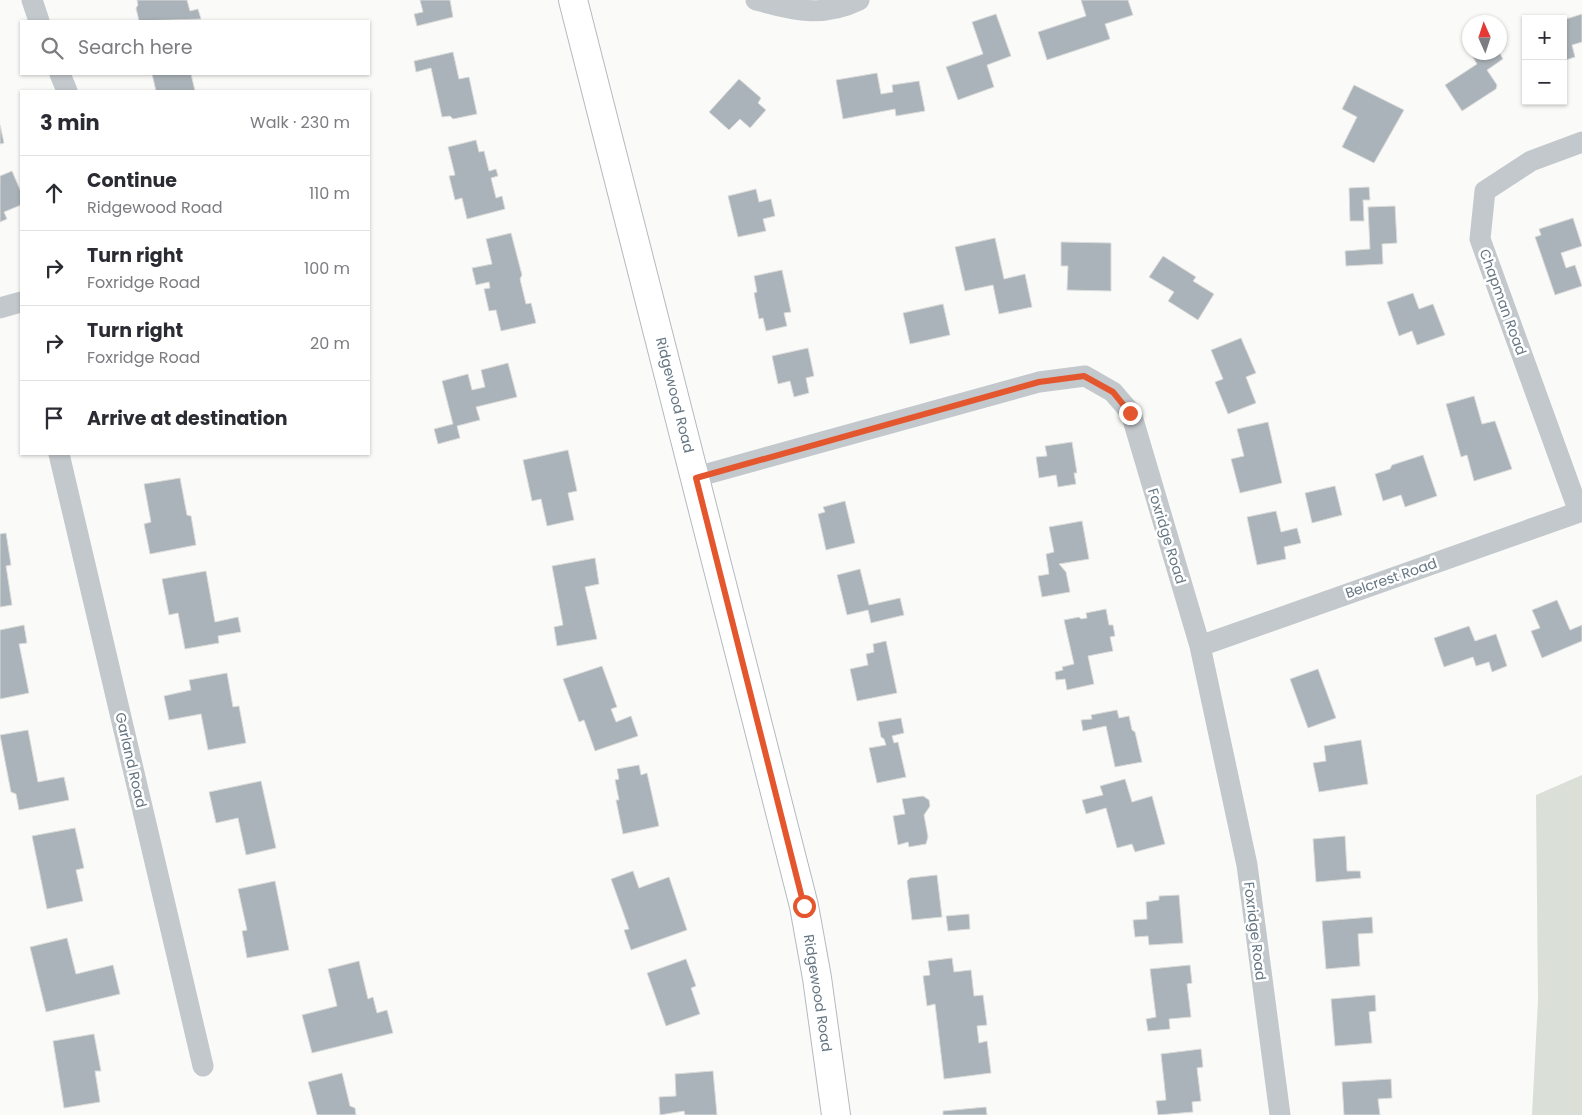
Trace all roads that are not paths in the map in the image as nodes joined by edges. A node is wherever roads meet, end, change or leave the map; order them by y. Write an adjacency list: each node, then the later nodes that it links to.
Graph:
1 (32, 0): 5 (street)
2 (573, 0): 12 (main road, Ridgewood Road)
3 (756, 0): 4 (street)
4 (859, 0)
5 (39, 20)
6 (60, 75): 7 (street)
7 (67, 90)
8 (1582, 142): 13 (street, Chapman Road)
9 (20, 302): 10 (street)
10 (0, 308)
11 (59, 455): 15 (street, Garland Road)
12 (696, 478): 14 (street, Foxridge Road); 16 (main road, Ridgewood Road)
13 (1581, 512): 14 (street, Belcrest Road)
14 (1200, 646): 17 (street, Foxridge Road)
15 (203, 1066)
16 (836, 1115)
17 (1280, 1115)

